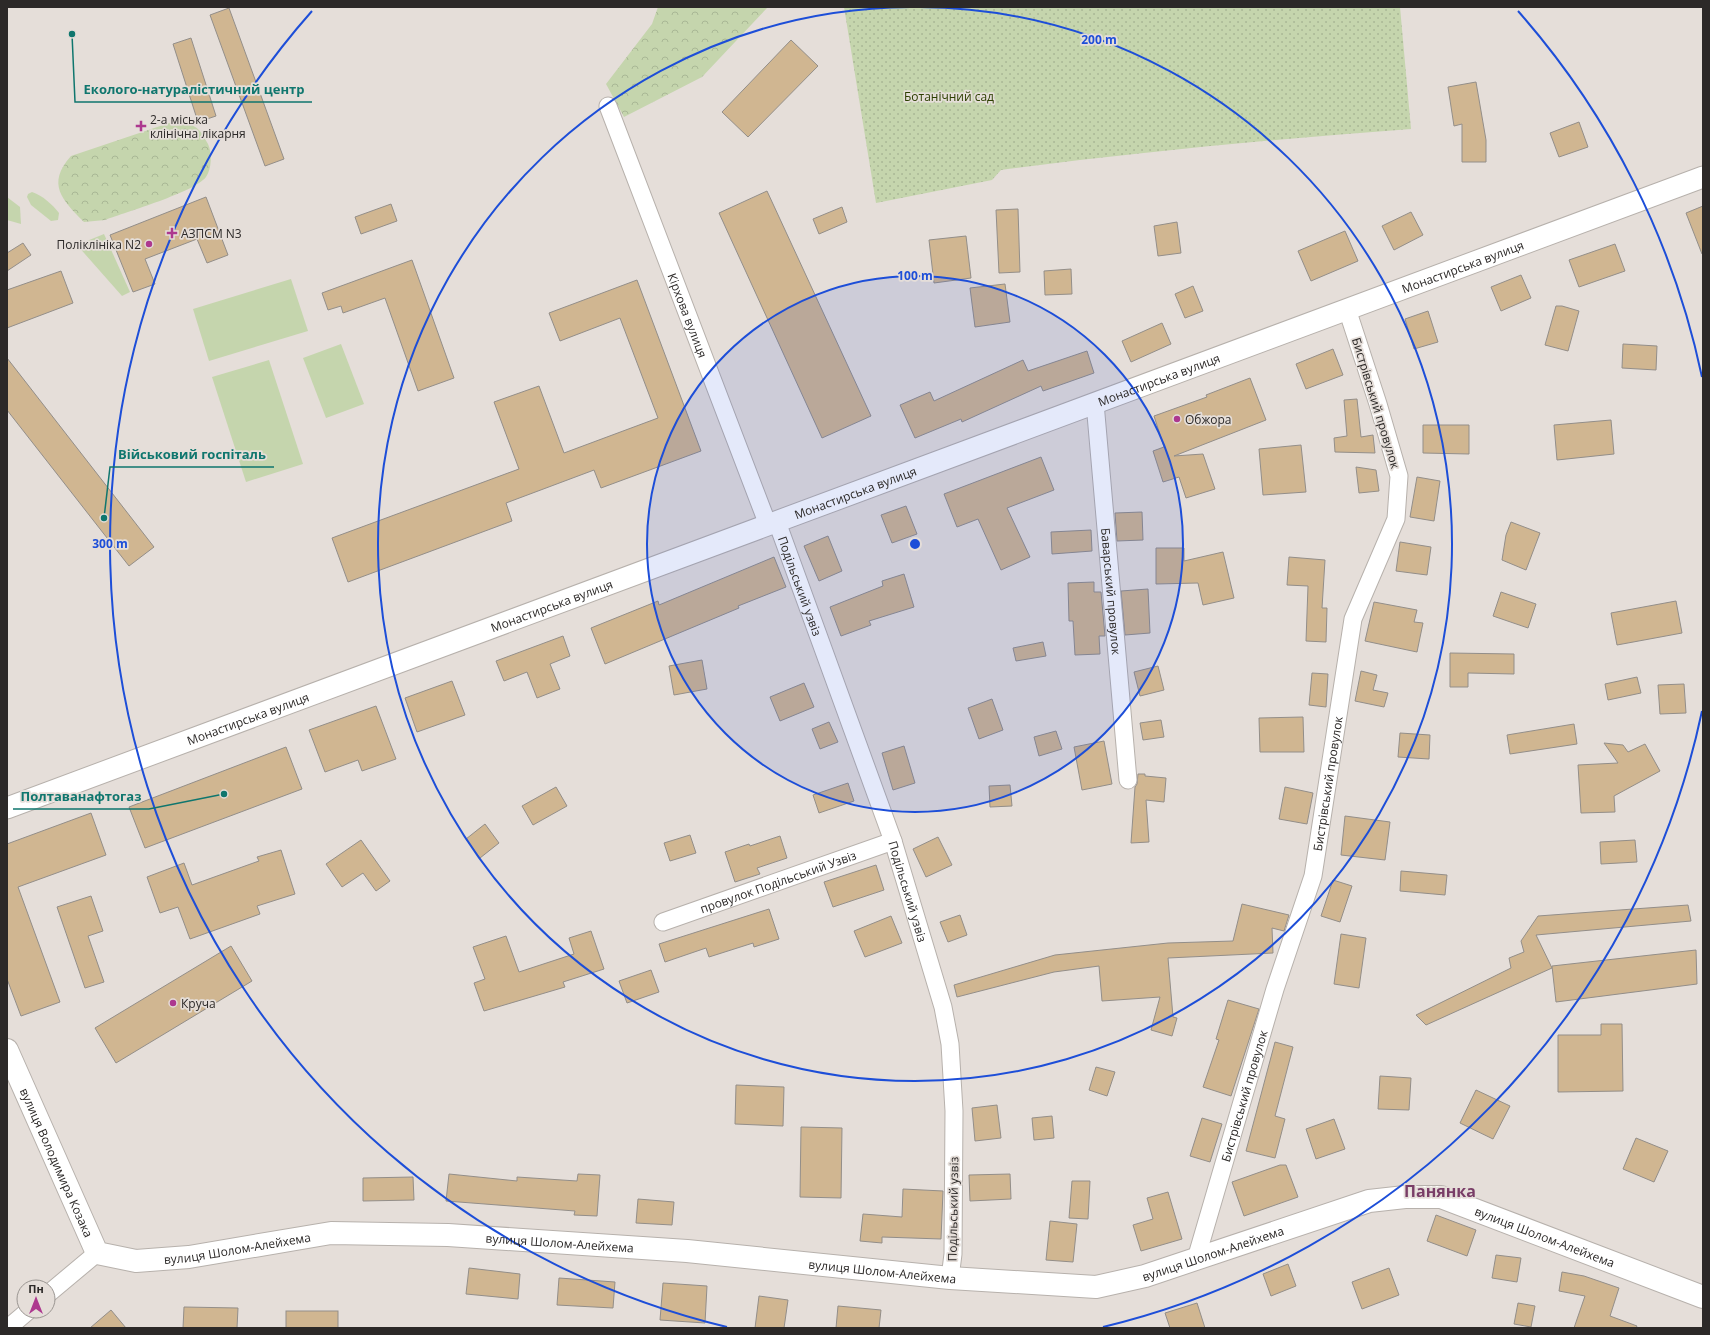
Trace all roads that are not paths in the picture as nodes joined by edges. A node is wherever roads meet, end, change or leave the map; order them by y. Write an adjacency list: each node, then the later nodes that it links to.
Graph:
1 (608, 106): 5 (street, Кірхова вулиця)
2 (1703, 177): 3 (street, Монастирська вулиця)
3 (1347, 309): 4 (street, Монастирська вулиця); 12 (street, Бистрівський провулок)
4 (1095, 403): 5 (street, Монастирська вулиця); 6 (street, Баварський провулок)
5 (773, 523): 7 (street, Монастирська вулиця); 8 (street, Подільський узвіз)
6 (1128, 780)
7 (7, 808)
8 (893, 841): 9 (street, провулок Подільський Узвіз); 13 (street, Подільський узвіз)
9 (663, 922)
10 (7, 1050): 11 (main road, вулиця Володимира Козака)
11 (97, 1253): 13 (main road, вулиця Шолом-Алейхема); 14 (street)
12 (1196, 1259): 13 (main road, вулиця Шолом-Алейхема); 15 (main road, вулиця Шолом-Алейхема)
13 (950, 1278)
14 (56, 1287)
15 (1703, 1297)
16 (19, 1319): 17 (street)
17 (8, 1328)

